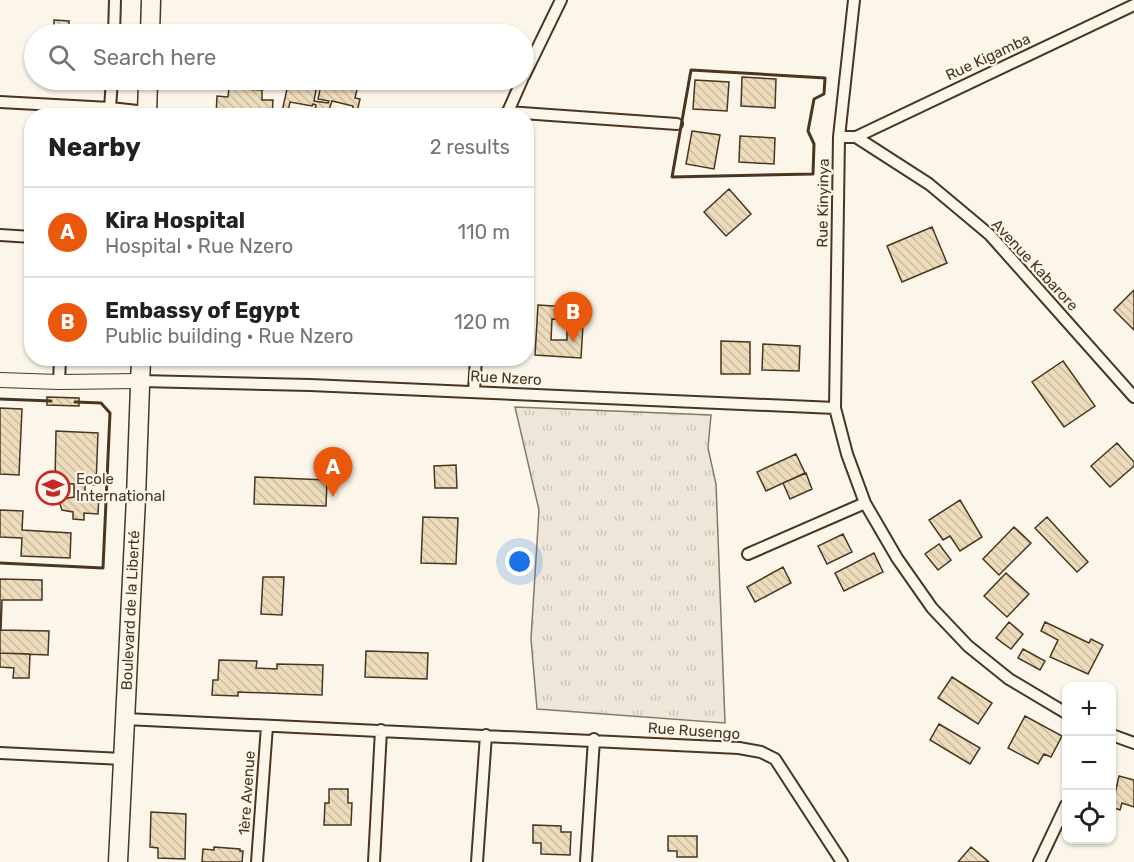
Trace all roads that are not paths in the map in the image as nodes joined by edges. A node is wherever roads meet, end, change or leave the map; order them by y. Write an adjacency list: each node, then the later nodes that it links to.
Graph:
1 (115, 0): 6 (street)
2 (151, 0): 7 (highway)
3 (561, 0): 8 (street)
4 (854, 0): 18 (street, Rue Kinyinya)
5 (1134, 5): 19 (street, Rue Kigamba)
6 (114, 24)
7 (150, 24)
8 (534, 55)
9 (111, 90): 13 (street)
10 (148, 90): 14 (highway)
11 (518, 90): 15 (street)
12 (0, 102): 13 (street)
13 (110, 108)
14 (147, 108)
15 (510, 108)
16 (534, 116): 17 (street)
17 (677, 124)
18 (839, 137): 19 (street); 30 (street, Rue Kinyinya)
19 (856, 137): 29 (street, Avenue Kabarore)
20 (0, 235): 21 (street)
21 (24, 236)
22 (60, 366): 27 (street)
23 (141, 366): 26 (highway, Boulevard de la Liberté)
24 (476, 366): 28 (street)
25 (0, 380): 27 (street)
26 (140, 381): 27 (street); 28 (street, Rue Nzero); 34 (highway, Boulevard de la Liberté)
27 (59, 382)
28 (474, 391): 30 (street, Rue Nzero)
29 (1134, 397)
30 (834, 408): 31 (street, Rue Kinyinya)
31 (865, 503): 32 (street); 33 (street, Rue Kinyinya)
32 (748, 554)
33 (1062, 711)
34 (125, 719): 35 (street, Rue Rusengo); 42 (highway, Boulevard de la Liberté)
35 (267, 726): 36 (street, Rue Rusengo); 45 (street, 1ère Avenue)
36 (381, 730): 37 (street, Rue Rusengo); 46 (street)
37 (486, 735): 39 (street, Rue Rusengo); 47 (street)
38 (1115, 736): 40 (street)
39 (594, 740): 48 (street); 49 (street, Rue Rusengo)
40 (1134, 743)
41 (0, 753): 42 (street)
42 (123, 759): 44 (highway, Boulevard de la Liberté)
43 (1062, 813): 50 (street)
44 (117, 862)
45 (257, 862)
46 (374, 862)
47 (477, 862)
48 (586, 862)
49 (842, 862)
50 (1039, 862)

